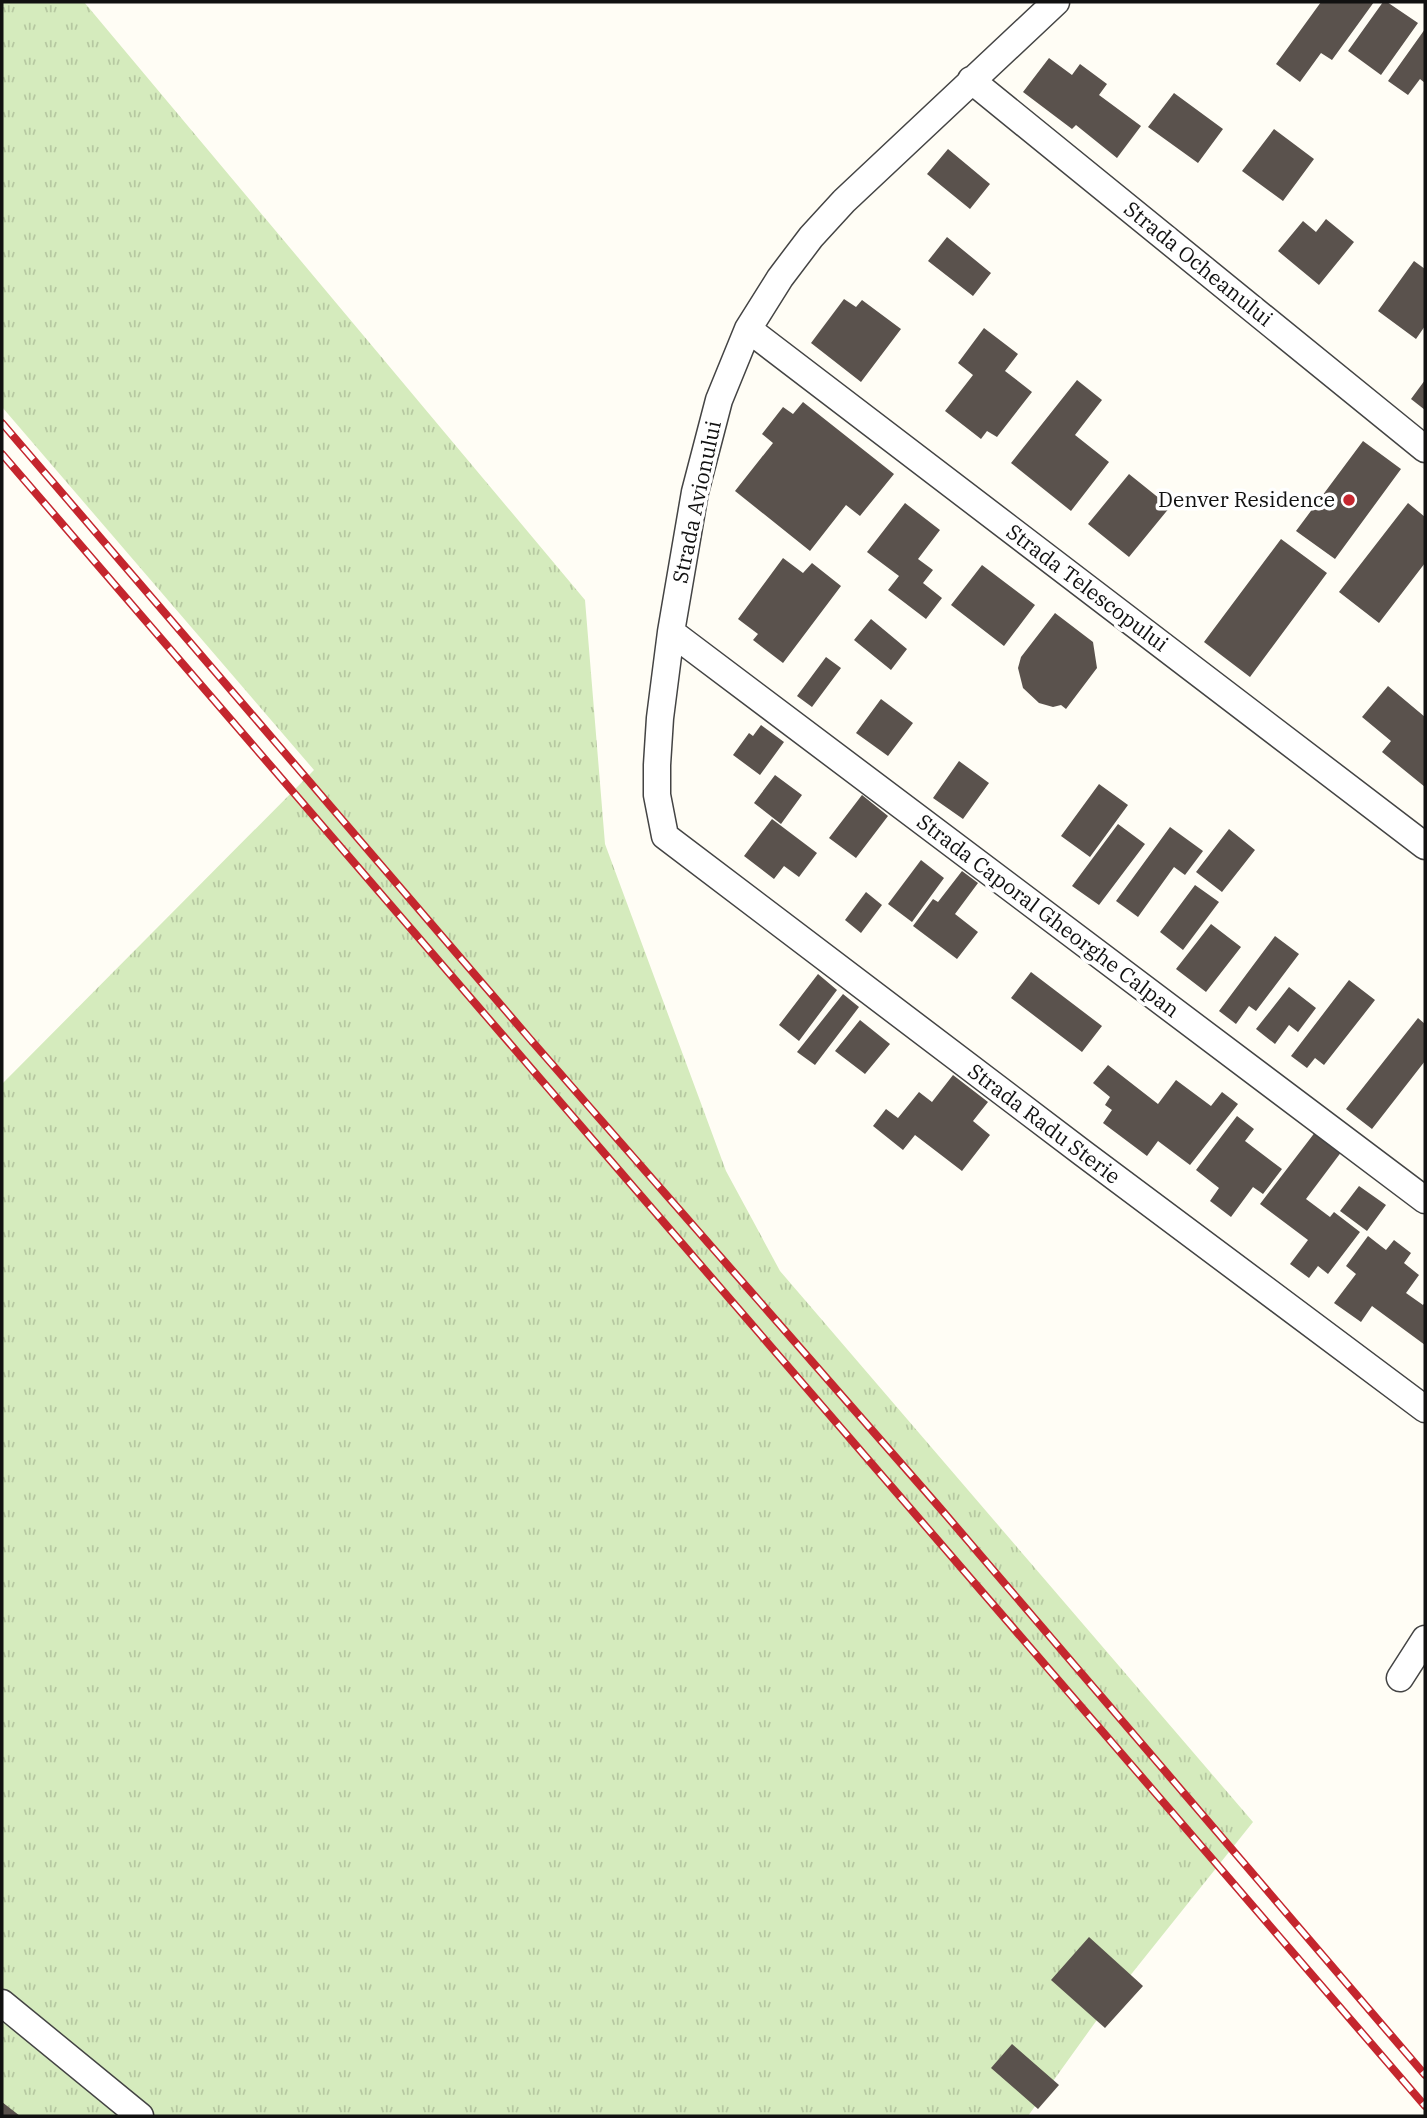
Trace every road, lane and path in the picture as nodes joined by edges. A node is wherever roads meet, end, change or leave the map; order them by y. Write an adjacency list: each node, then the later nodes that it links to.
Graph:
1 (1056, 2): 2 (street, Strada Avionului)
2 (971, 79): 3 (street, Strada Avionului); 4 (street, Strada Ocheanului)
3 (748, 329): 5 (street, Strada Avionului); 7 (street, Strada Telescopului)
4 (1425, 449)
5 (671, 632): 6 (street, Strada Avionului); 8 (street, Strada Caporal Gheorghe Calpan)
6 (665, 836): 9 (street, Strada Radu Sterie)
7 (1425, 846)
8 (1425, 1200)
9 (1425, 1409)
10 (1423, 1649): 11 (street)
11 (1400, 1678)
12 (2, 2003): 13 (street)
13 (140, 2116)

